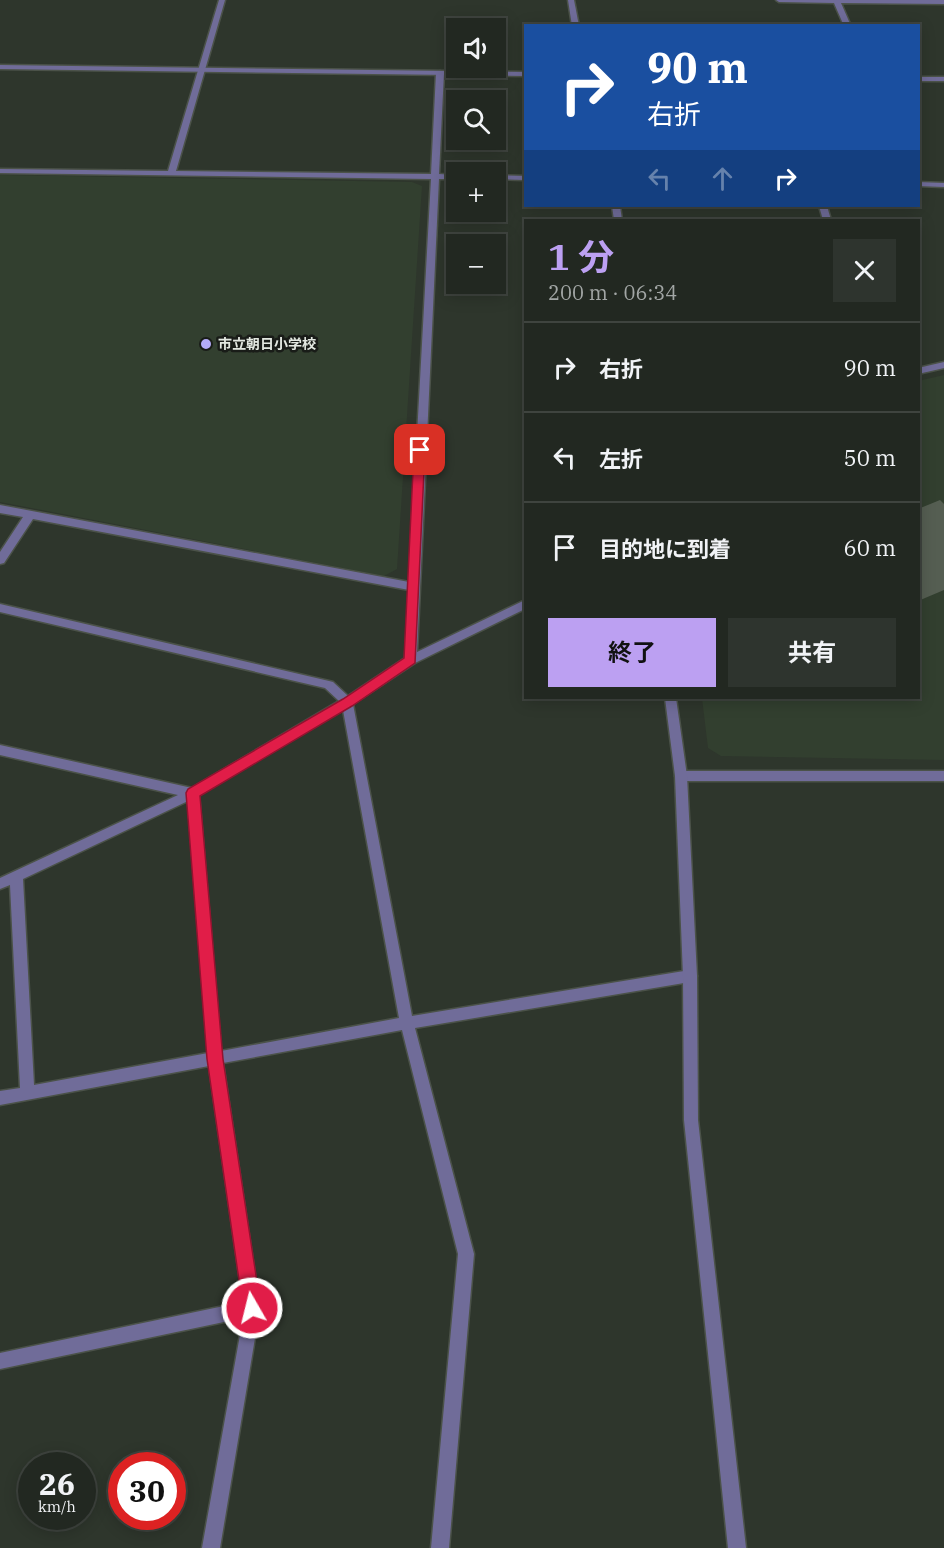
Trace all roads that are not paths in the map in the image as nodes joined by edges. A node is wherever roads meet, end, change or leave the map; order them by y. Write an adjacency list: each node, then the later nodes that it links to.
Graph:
1 (222, 0): 9 (street)
2 (571, 0): 6 (street)
3 (779, 0): 4 (street)
4 (836, 1): 5 (street); 7 (street)
5 (944, 2)
6 (576, 24)
7 (847, 24)
8 (0, 67): 9 (street)
9 (202, 70): 10 (street); 15 (street)
10 (440, 73): 11 (street); 16 (street)
11 (524, 74)
12 (920, 79): 13 (street)
13 (944, 79)
14 (0, 171): 15 (street)
15 (171, 173): 16 (street)
16 (434, 177): 17 (street); 27 (street)
17 (446, 177)
18 (506, 177): 19 (street)
19 (524, 178)
20 (920, 184): 21 (street)
21 (944, 185)
22 (944, 365): 23 (street)
23 (920, 371)
24 (0, 509): 25 (street)
25 (30, 515): 26 (street); 27 (street)
26 (0, 560)
27 (413, 587): 30 (street)
28 (524, 604): 30 (street)
29 (0, 608): 32 (street)
30 (411, 660): 32 (street)
31 (670, 699): 34 (street)
32 (347, 702): 36 (street); 40 (street)
33 (0, 750): 36 (street)
34 (681, 776): 35 (street); 39 (street)
35 (944, 776)
36 (193, 793): 37 (street); 41 (street)
37 (16, 876): 38 (street); 42 (street)
38 (0, 884)
39 (690, 975): 40 (street); 48 (street)
40 (407, 1023): 41 (street); 47 (street)
41 (215, 1059): 42 (street); 44 (street)
42 (27, 1093): 43 (street)
43 (0, 1098)
44 (252, 1308): 45 (street); 46 (street)
45 (0, 1360)
46 (211, 1548)
47 (440, 1548)
48 (736, 1548)

